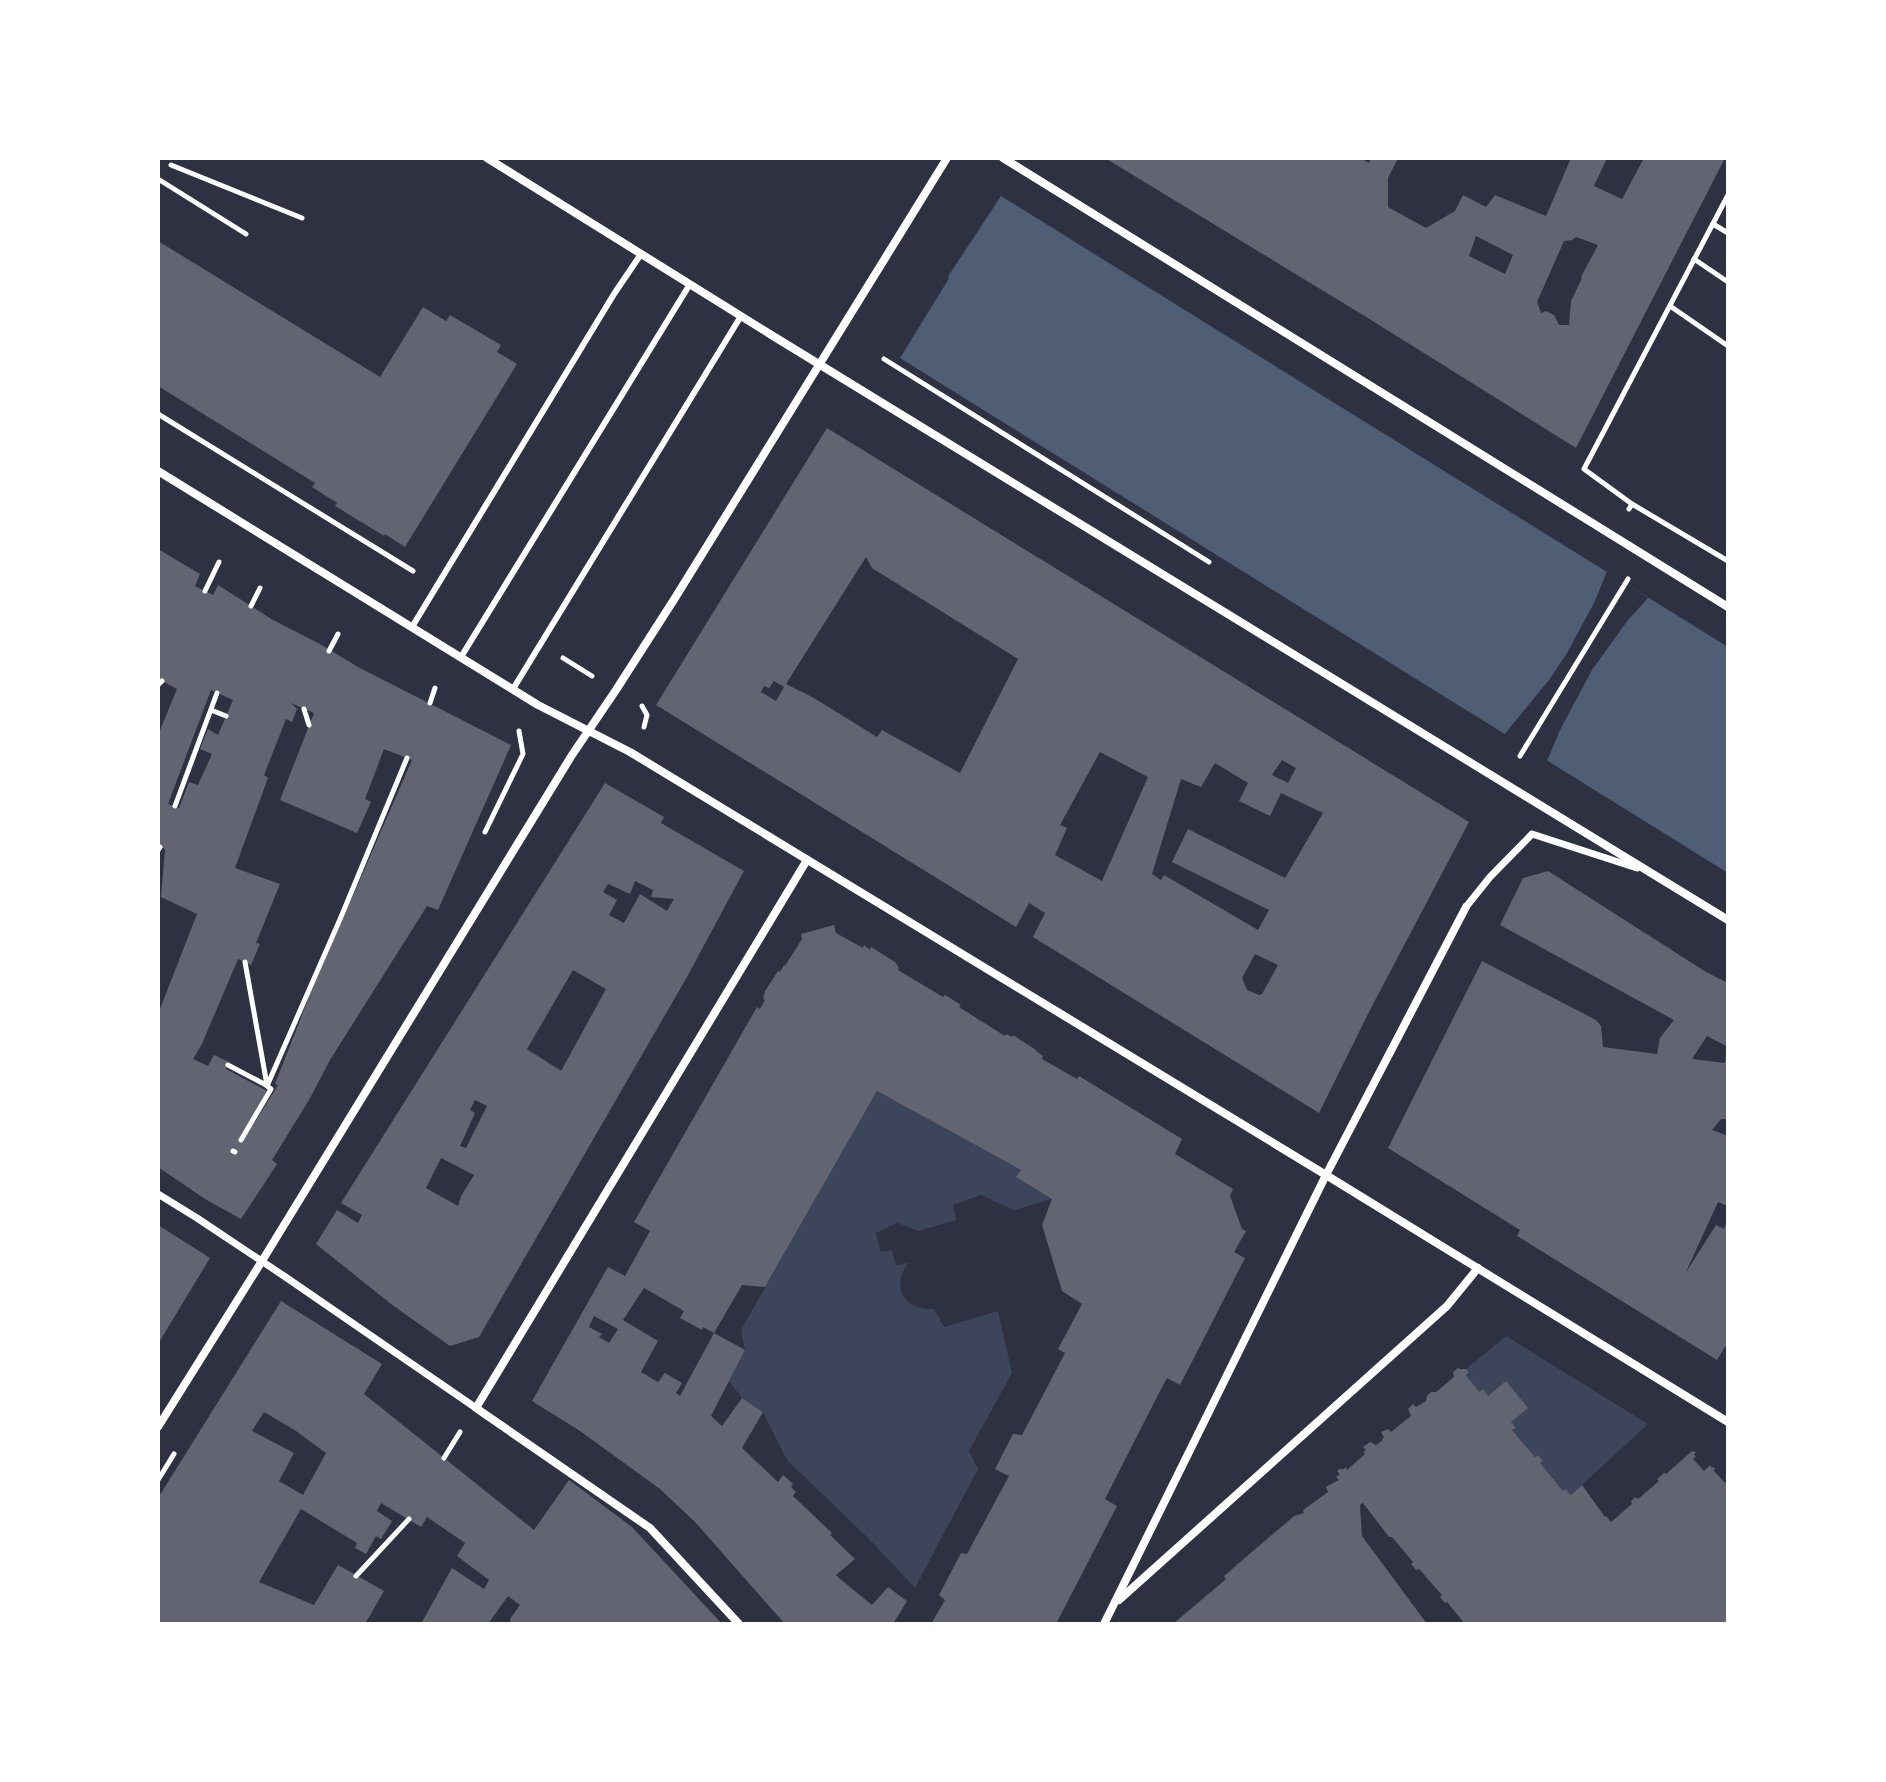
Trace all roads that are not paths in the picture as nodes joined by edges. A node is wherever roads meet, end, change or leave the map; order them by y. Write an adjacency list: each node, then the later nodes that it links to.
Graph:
1 (487, 158): 4 (street)
2 (947, 158): 7 (street)
3 (1003, 158): 9 (street)
4 (641, 254): 5 (street); 10 (lane)
5 (690, 284): 6 (street); 11 (lane)
6 (741, 316): 7 (street); 12 (lane)
7 (819, 364): 13 (street); 15 (street)
8 (158, 471): 10 (street)
9 (1728, 607)
10 (412, 627): 11 (street)
11 (461, 657): 12 (street)
12 (513, 689): 13 (street)
13 (588, 731): 14 (street); 20 (street)
14 (807, 860): 18 (street); 22 (street)
15 (1649, 871): 16 (street); 17 (street)
16 (1466, 907): 18 (street)
17 (1728, 920)
18 (1326, 1175): 21 (street); 25 (street)
19 (158, 1194): 20 (street)
20 (262, 1261): 22 (street); 24 (street)
21 (1478, 1268): 23 (street); 25 (street)
22 (476, 1408): 26 (street)
23 (1727, 1418)
24 (158, 1427)
25 (1116, 1603): 27 (street)
26 (739, 1624)
27 (1104, 1624)

